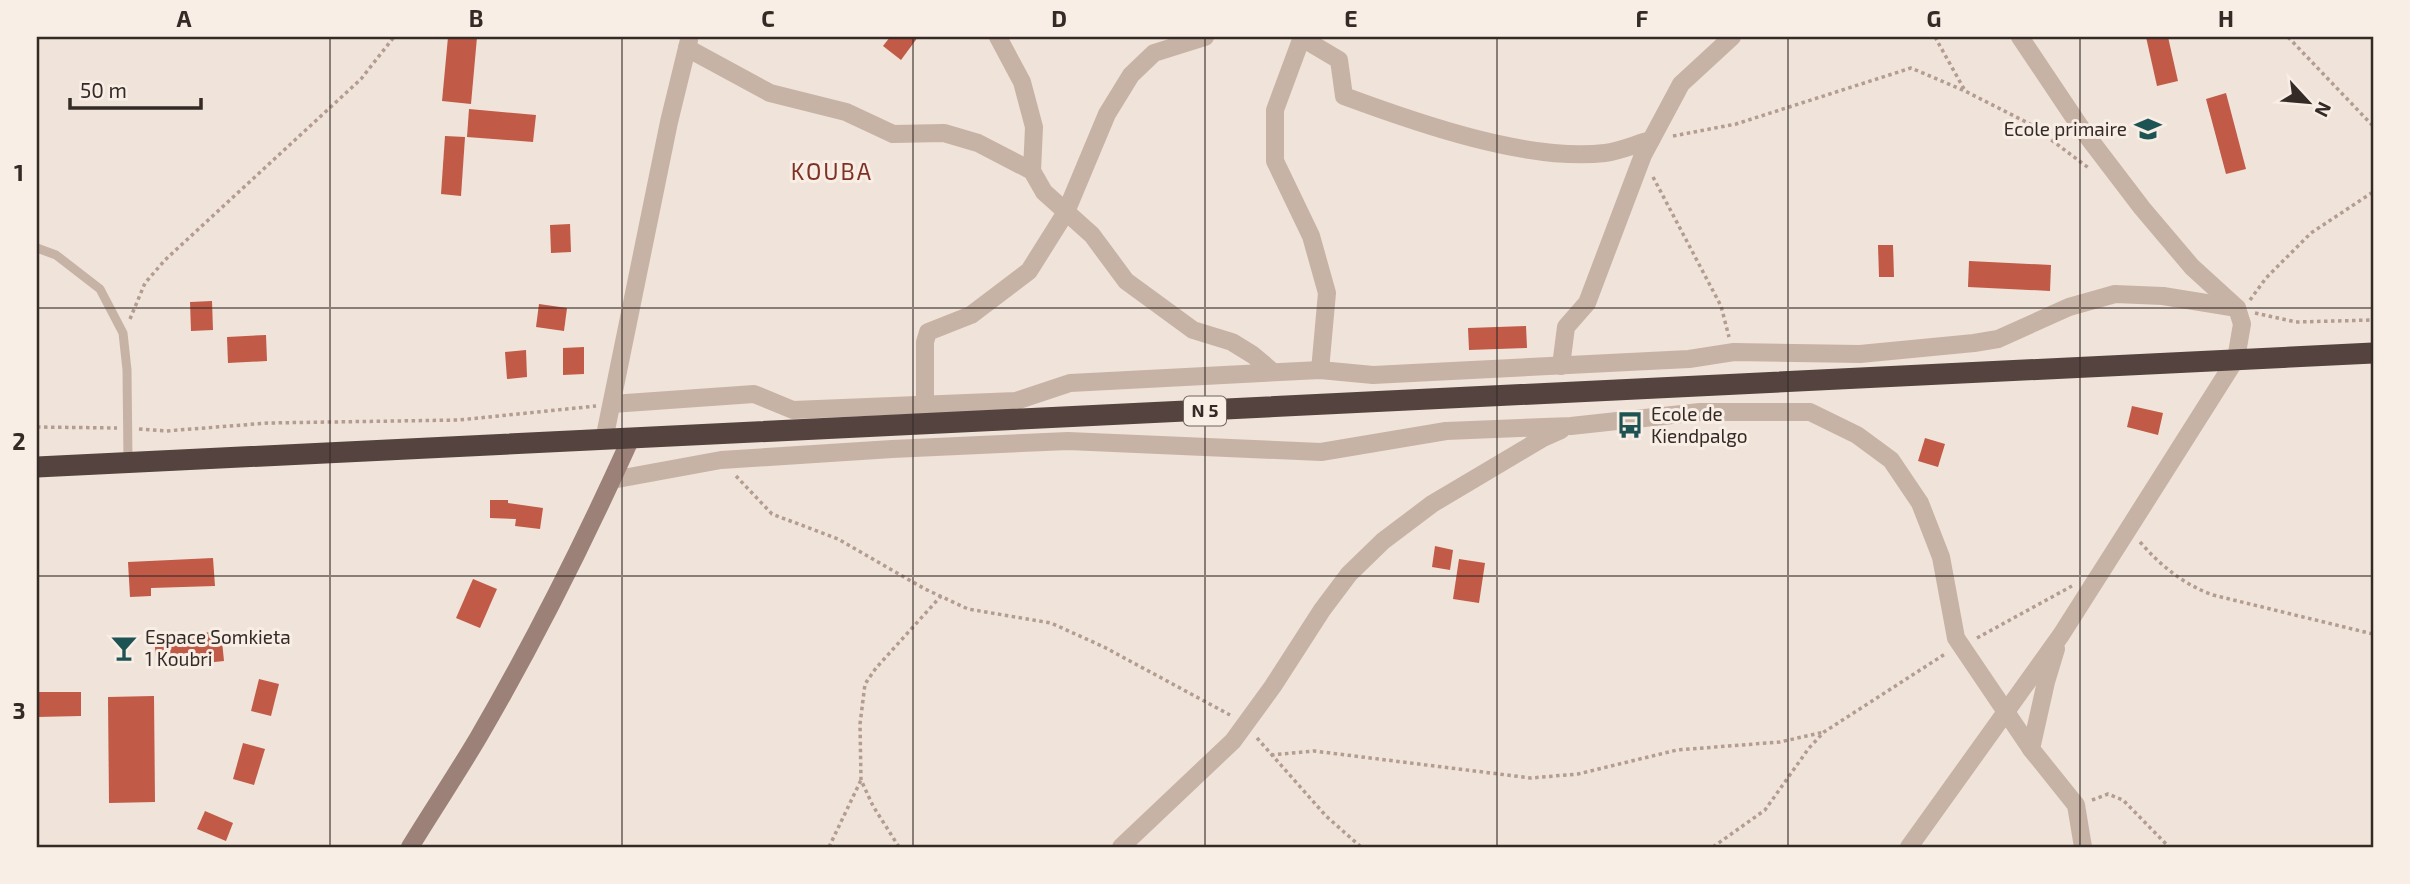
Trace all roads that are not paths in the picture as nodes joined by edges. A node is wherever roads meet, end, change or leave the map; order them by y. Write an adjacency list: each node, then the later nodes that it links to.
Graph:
1 (998, 37): 8 (street)
2 (1205, 37): 9 (street)
3 (1302, 37): 7 (street); 15 (street)
4 (1732, 37): 7 (street)
5 (2020, 37): 11 (street)
6 (688, 42): 8 (street); 17 (street)
7 (1647, 148): 14 (street)
8 (1032, 171): 9 (street)
9 (1066, 212): 16 (street); 18 (street)
10 (37, 248): 22 (lane)
11 (2237, 308): 13 (street); 14 (street)
12 (2373, 353): 13 (highway, N 5)
13 (2236, 359): 18 (highway, N 5); 25 (street)
14 (1561, 366): 15 (street)
15 (1320, 370): 16 (street)
16 (1273, 372): 18 (street)
17 (612, 404): 18 (street); 21 (street)
18 (925, 414): 20 (highway, N 5)
19 (1571, 426): 24 (street); 26 (street); 29 (street)
20 (631, 438): 21 (highway, N 5); 24 (street)
21 (604, 440): 22 (highway, N 5)
22 (128, 462): 23 (highway, N 5)
23 (37, 467)
24 (612, 480): 28 (street)
25 (2060, 635): 26 (street); 27 (street)
26 (2006, 712): 27 (street); 30 (street)
27 (2031, 749): 31 (street)
28 (410, 847)
29 (1121, 847)
30 (1909, 847)
31 (2082, 847)

